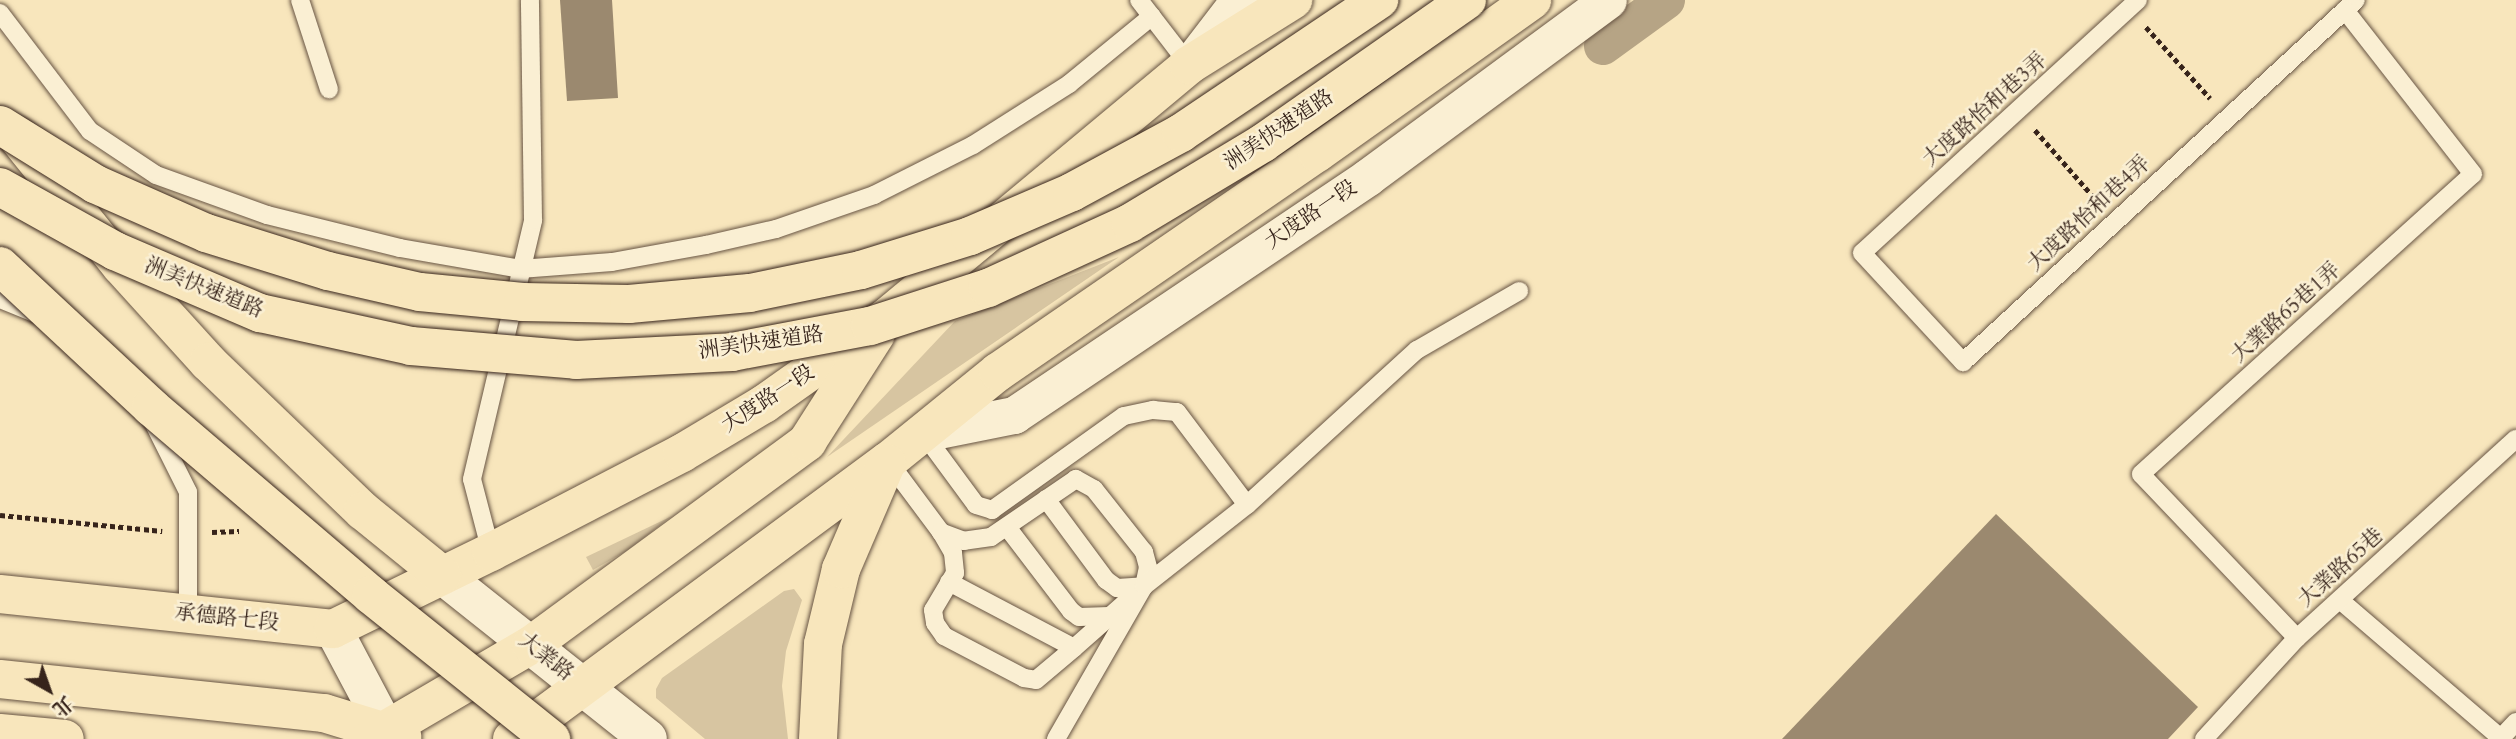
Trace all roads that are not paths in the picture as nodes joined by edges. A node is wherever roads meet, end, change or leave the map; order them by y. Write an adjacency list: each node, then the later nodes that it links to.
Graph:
1 (300, 0): 15 (lane)
2 (530, 0): 21 (lane)
3 (1139, 0): 13 (lane)
4 (1239, 0): 14 (street, 大度路一段)
5 (1293, 0): 14 (main road, 大度路一段)
6 (1379, 0): 17 (main road, bridge)
7 (1466, 0): 18 (main road, 洲美快速道路, bridge)
8 (1532, 0): 25 (main road, 大度路一段)
9 (1608, 0): 25 (street, 大度路一段)
10 (2134, 4): 19 (lane, 大度路怡和巷3弄)
11 (2351, 5): 19 (lane, 大度路怡和巷4弄); 41 (lane, 大業路65巷1弄)
12 (0, 13): 21 (lane)
13 (1152, 16): 14 (lane); 21 (lane)
14 (1189, 65): 24 (main road, 大度路一段)
15 (329, 89)
16 (0, 116): 33 (main road)
17 (0, 125)
18 (0, 187)
19 (1862, 253)
20 (0, 266): 52 (main road, bridge)
21 (520, 269): 32 (lane)
22 (1519, 291): 29 (lane)
23 (0, 299): 38 (lane)
24 (887, 317): 32 (main road, 大度路一段); 42 (main road)
25 (923, 433): 27 (main road, 大度路一段); 29 (lane)
26 (2516, 439): 37 (lane, 大業路65巷)
27 (888, 461): 31 (lane); 45 (main road, 大度路一段); 54 (main road)
28 (1046, 499): 30 (lane); 35 (lane); 35 (lane)
29 (1247, 505): 35 (lane)
30 (1007, 527): 31 (lane); 39 (lane)
31 (942, 532): 34 (lane)
32 (491, 552): 33 (main road, 大度路一段)
33 (442, 575): 40 (main road); 42 (main road, 大業路)
34 (949, 582): 43 (lane); 43 (lane)
35 (1143, 586): 39 (lane); 55 (lane)
36 (0, 594): 38 (main road, 承德路七段)
37 (2341, 601): 41 (lane, 大業路65巷); 49 (lane)
38 (188, 614): 40 (main road, 承德路七段)
39 (1109, 616): 43 (lane)
40 (333, 629): 48 (street)
41 (2297, 638): 56 (lane, 大業路65巷)
42 (531, 645): 45 (main road, 大業路); 48 (main road)
43 (1074, 648)
44 (0, 679): 48 (main road)
45 (583, 686): 51 (main road); 53 (main road, 大業路)
46 (2516, 722): 49 (lane)
47 (0, 733): 50 (main road)
48 (386, 737)
49 (2502, 738)
50 (65, 739)
51 (512, 739)
52 (551, 739)
53 (648, 739)
54 (818, 739)
55 (1056, 739)
56 (2204, 739)

